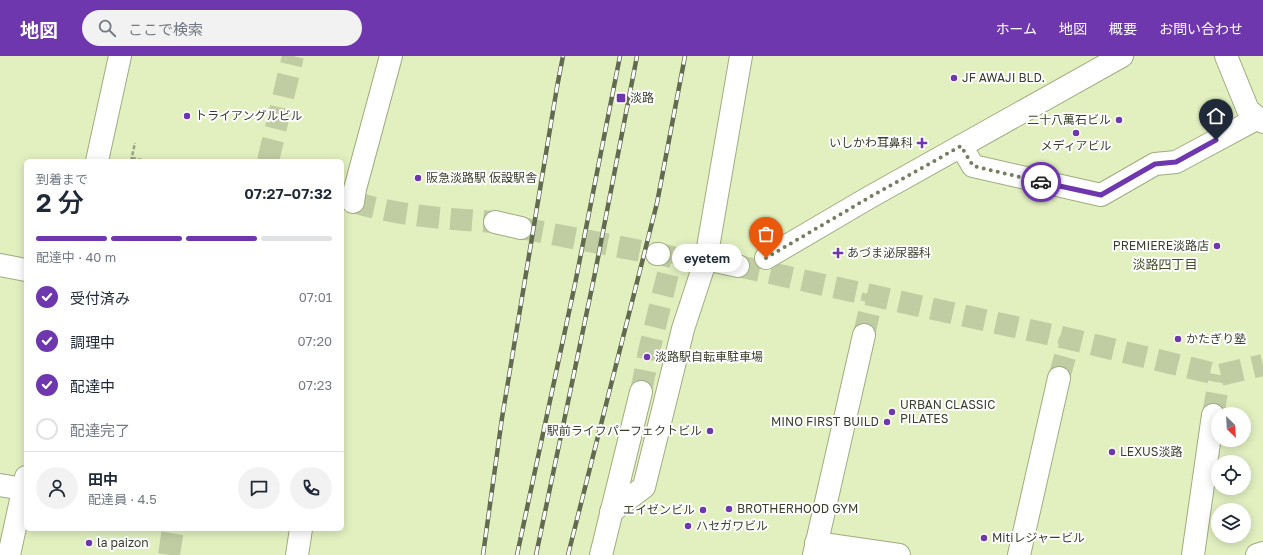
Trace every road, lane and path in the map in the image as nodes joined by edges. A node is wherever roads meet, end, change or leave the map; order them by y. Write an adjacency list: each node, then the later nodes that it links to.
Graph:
1 (120, 56): 9 (street)
2 (391, 56): 11 (street)
3 (741, 56): 15 (street)
4 (1122, 56): 8 (street)
5 (1226, 56): 6 (street)
6 (1260, 120): 8 (street)
7 (135, 143): 10 (path)
8 (961, 146): 14 (street)
9 (97, 159)
10 (131, 159)
11 (353, 202)
12 (496, 222): 13 (street)
13 (521, 228)
14 (766, 258)
15 (706, 259): 17 (street); 26 (street)
16 (0, 264): 18 (street)
17 (738, 266)
18 (24, 270)
19 (864, 335): 28 (street)
20 (1059, 378): 34 (street)
21 (641, 392): 26 (street)
22 (1211, 429): 35 (street)
23 (24, 483): 24 (street)
24 (0, 485)
25 (24, 487): 30 (street)
26 (611, 512): 32 (street)
27 (301, 531): 31 (street)
28 (815, 549): 33 (street)
29 (1263, 553): 36 (street)
30 (8, 555)
31 (297, 555)
32 (601, 555)
33 (899, 555)
34 (1019, 555)
35 (1193, 555)
36 (1257, 555)

